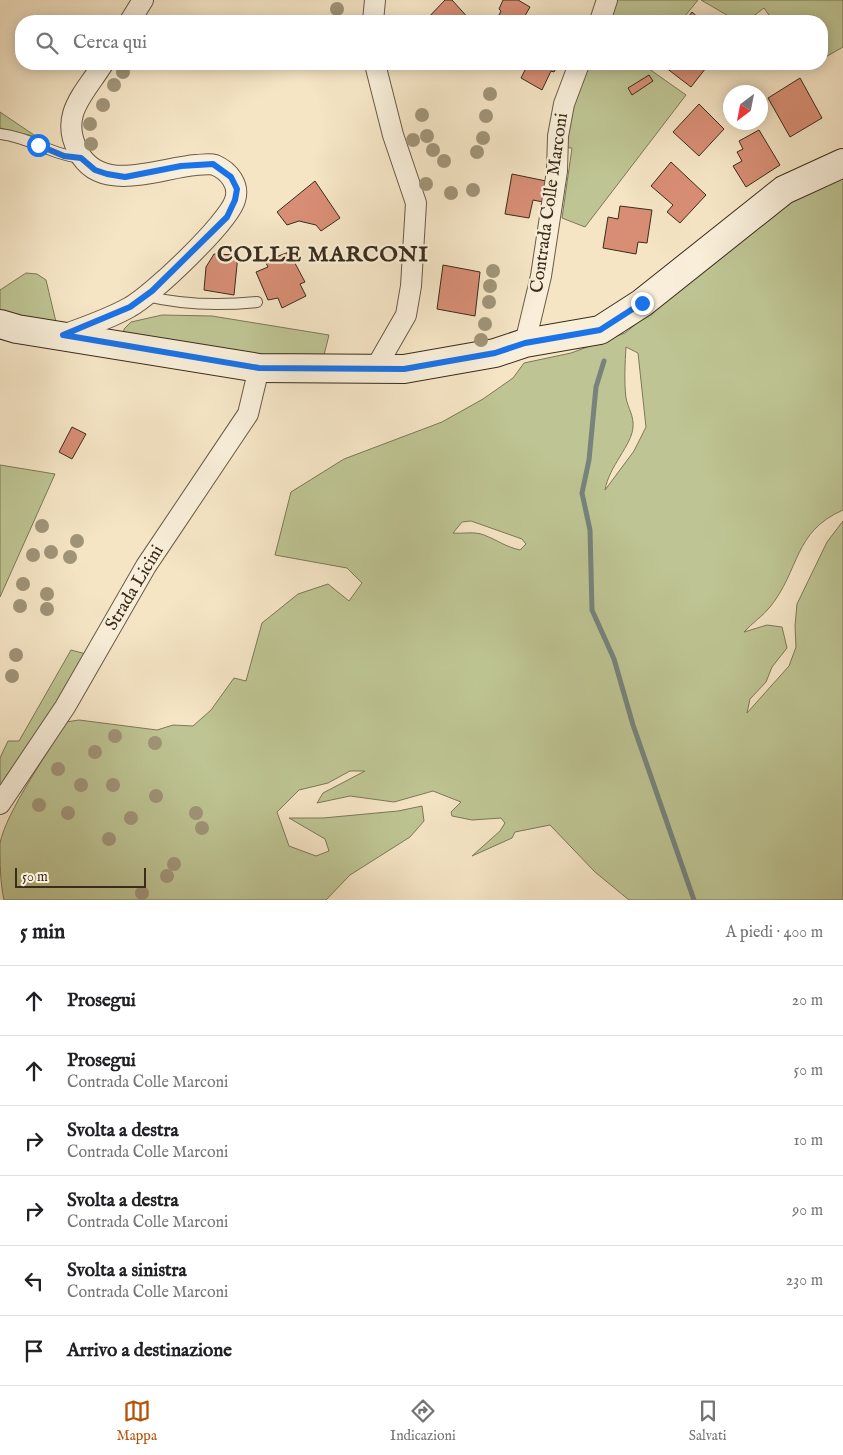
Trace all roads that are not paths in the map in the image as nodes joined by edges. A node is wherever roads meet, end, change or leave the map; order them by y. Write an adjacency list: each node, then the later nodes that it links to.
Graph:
1 (143, 0): 4 (street)
2 (375, 0): 5 (street)
3 (607, 0): 6 (street)
4 (134, 15)
5 (374, 15)
6 (602, 15)
7 (99, 70): 11 (street)
8 (376, 70): 19 (street)
9 (577, 70): 17 (street, Contrada Colle Marconi)
10 (0, 134): 11 (lane)
11 (81, 158): 13 (street)
12 (843, 162): 17 (street)
13 (146, 296): 14 (lane); 16 (street)
14 (257, 302)
15 (0, 324): 16 (street)
16 (63, 335): 18 (street)
17 (525, 343): 19 (street)
18 (259, 368): 19 (street); 20 (street, Strada Licini)
19 (374, 369)
20 (0, 804)

